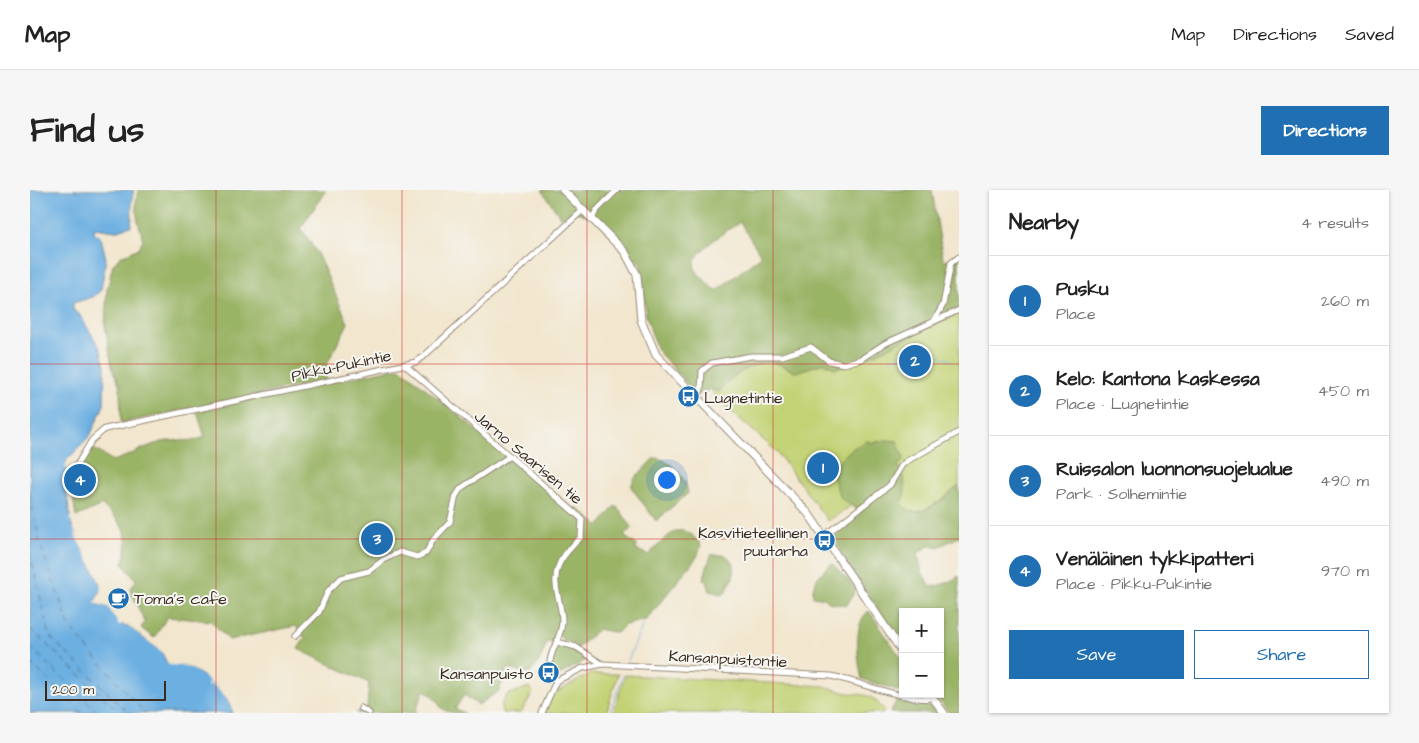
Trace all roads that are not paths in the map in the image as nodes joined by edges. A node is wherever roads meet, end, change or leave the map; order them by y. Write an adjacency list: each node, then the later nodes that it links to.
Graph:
1 (564, 190): 3 (street)
2 (618, 190): 4 (street)
3 (583, 210): 4 (street); 8 (street, Pikku-Pukintie)
4 (592, 219): 9 (street)
5 (959, 257): 7 (street)
6 (959, 310): 7 (street)
7 (934, 322): 9 (street)
8 (404, 365): 11 (street, Jarno Saarisen tie); 12 (street, Pikku-Pukintie)
9 (696, 399): 13 (street)
10 (959, 432): 13 (street)
11 (510, 456): 14 (street); 15 (street, Jarno Saarisen tie)
12 (72, 473)
13 (825, 536): 16 (street)
14 (295, 636)
15 (557, 642): 17 (street); 18 (street, Jarno Saarisen tie)
16 (899, 647)
17 (603, 664): 18 (street, Kansanpuistontie); 19 (street, Kansanpuistontie)
18 (556, 681): 25 (street)
19 (899, 694)
20 (912, 698): 21 (street, Kansanpuistontie)
21 (925, 698)
22 (933, 698): 26 (street)
23 (362, 708): 24 (street)
24 (369, 713)
25 (542, 713)
26 (944, 713)

